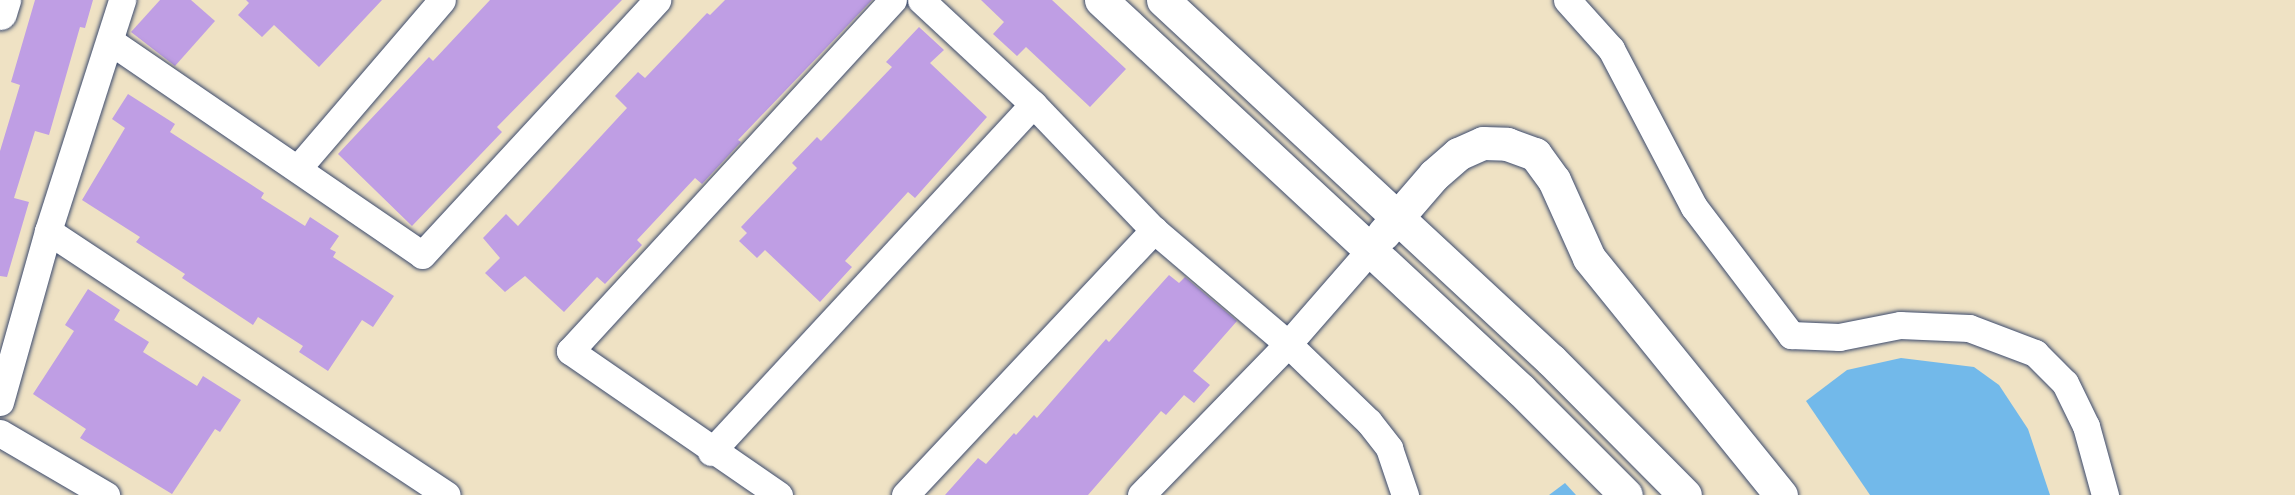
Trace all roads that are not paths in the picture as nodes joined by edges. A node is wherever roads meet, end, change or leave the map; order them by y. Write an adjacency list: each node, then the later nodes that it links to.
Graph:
1 (4, 0): 10 (street)
2 (122, 0): 11 (street)
3 (442, 0): 13 (street)
4 (657, 0): 13 (street)
5 (893, 0): 21 (street)
6 (921, 0): 12 (street)
7 (1101, 0): 17 (street)
8 (1163, 0): 14 (street)
9 (1567, 0): 31 (street)
10 (0, 13)
11 (110, 41): 13 (street); 16 (street)
12 (1033, 104): 15 (street); 21 (street)
13 (298, 168)
14 (1397, 218): 17 (street); 29 (street); 30 (street)
15 (1154, 230): 18 (street); 25 (street)
16 (48, 231): 19 (street); 23 (street)
17 (1370, 250): 18 (street); 28 (street)
18 (1288, 344): 26 (street); 27 (street)
19 (0, 402)
20 (0, 434): 22 (street)
21 (711, 452): 24 (street)
22 (106, 495)
23 (447, 495)
24 (779, 495)
25 (905, 495)
26 (1141, 495)
27 (1405, 495)
28 (1626, 495)
29 (1685, 495)
30 (1781, 495)
31 (2104, 495)

